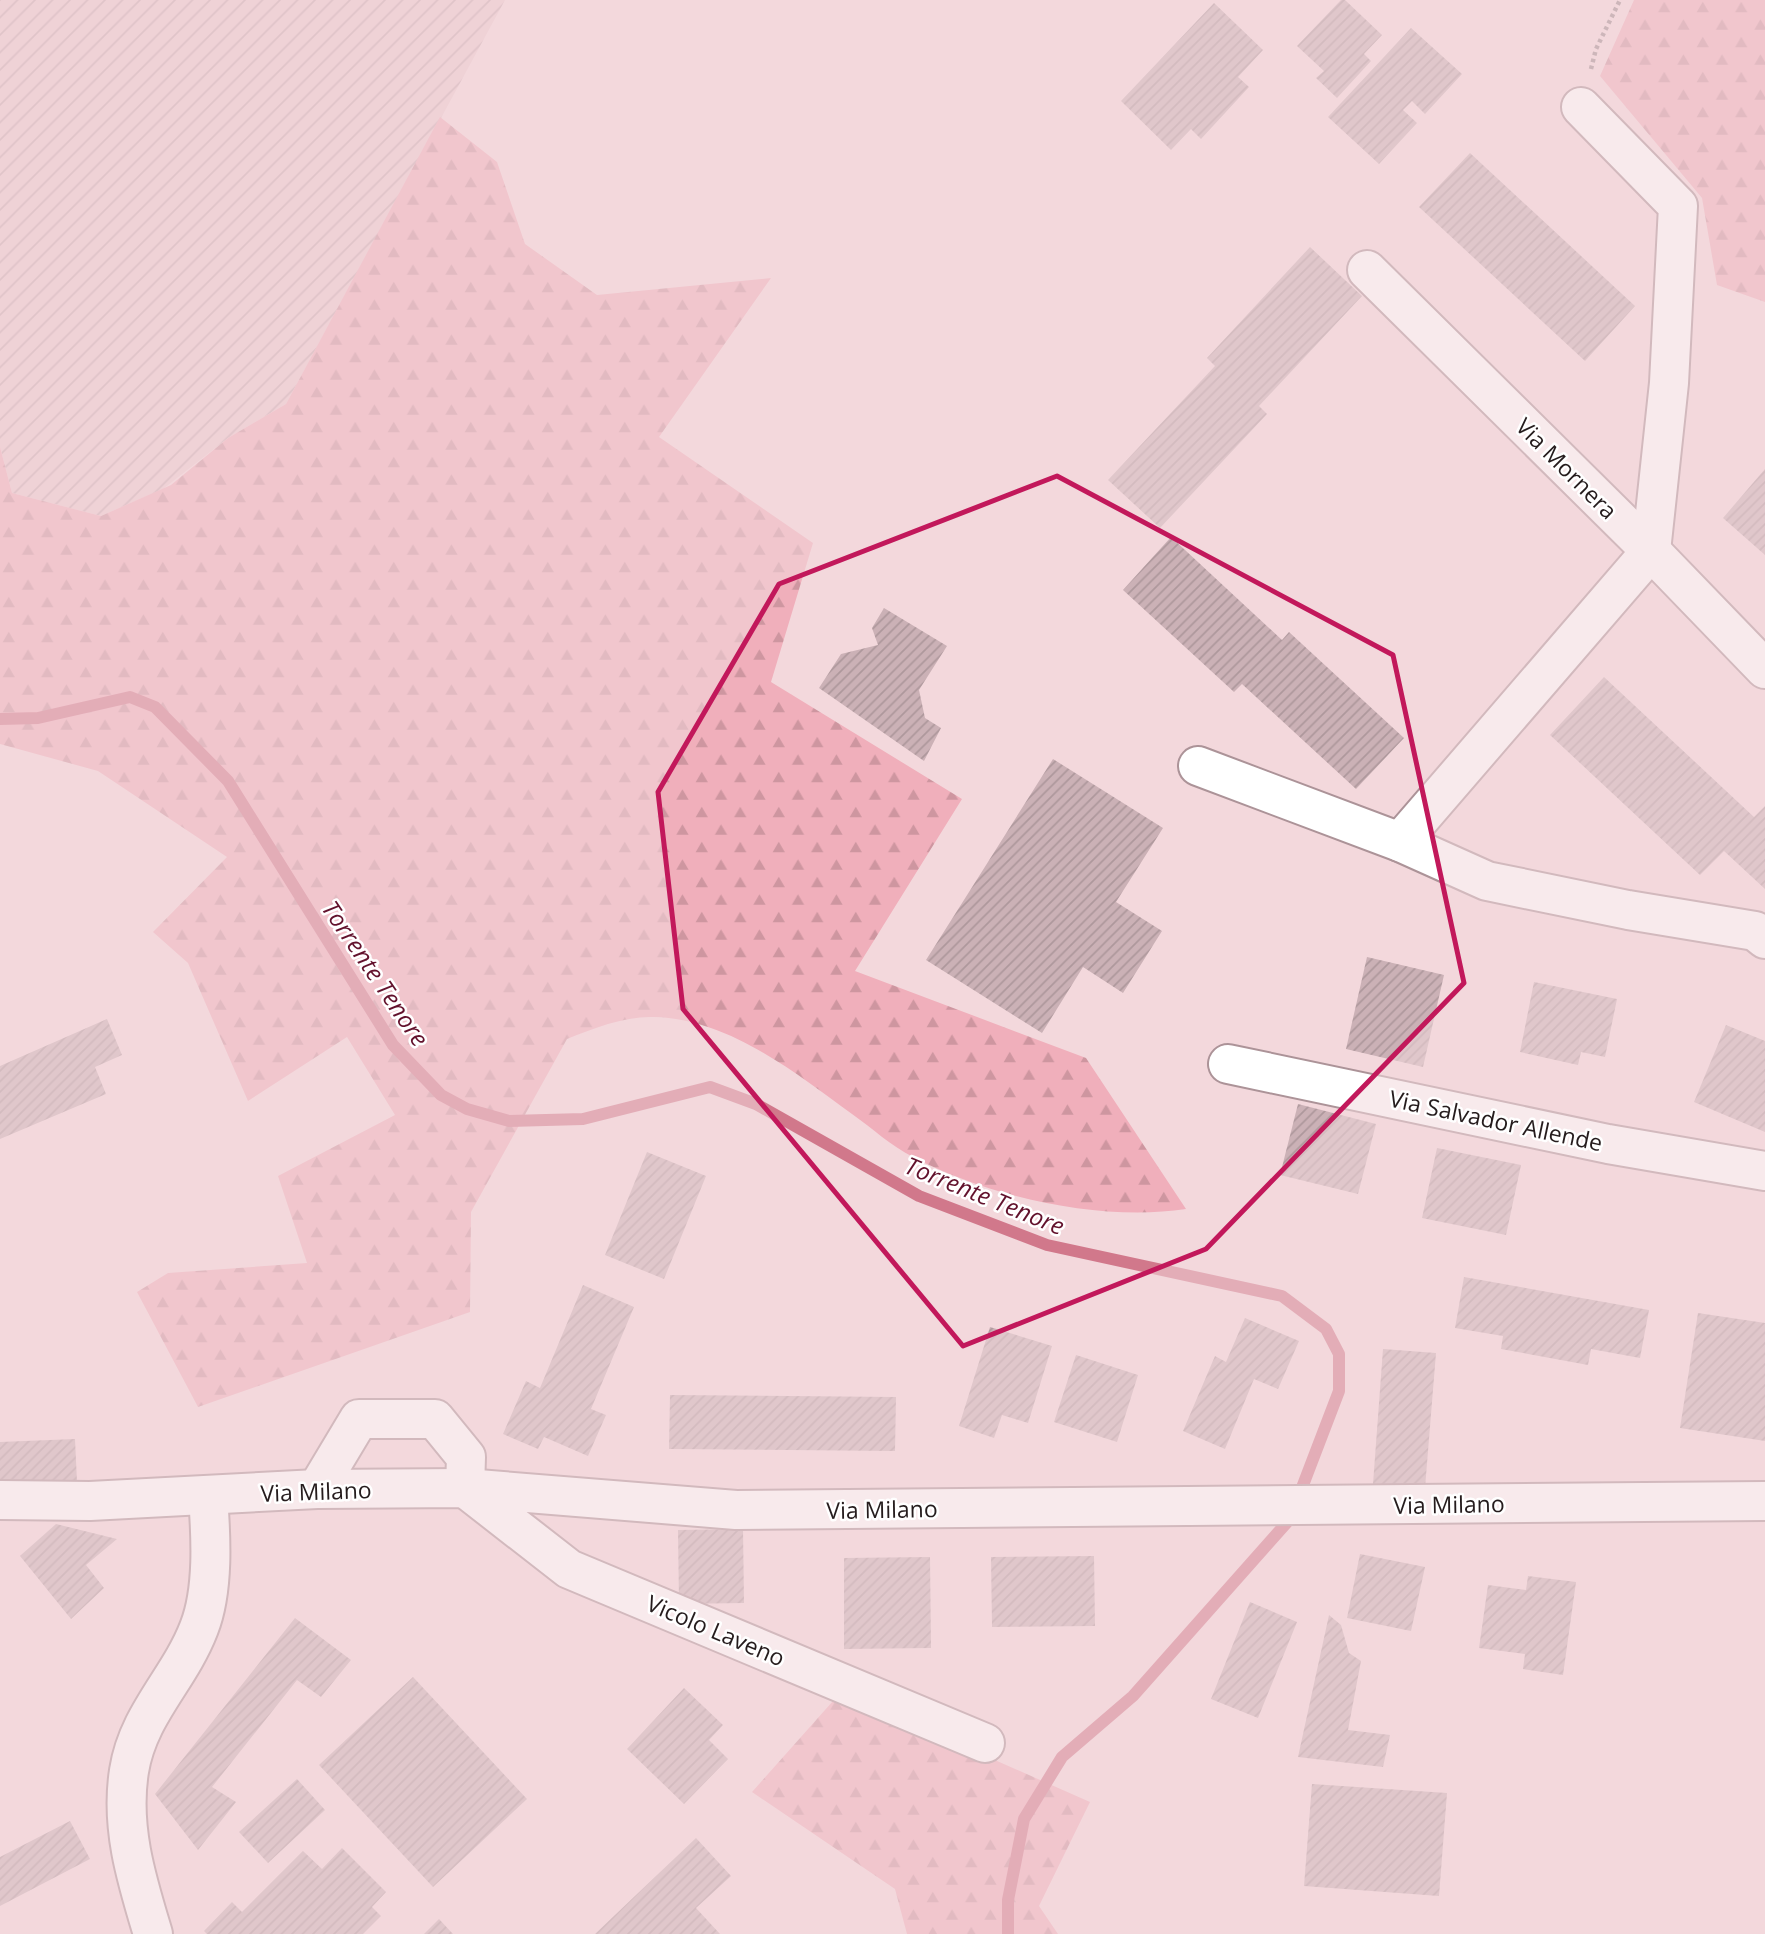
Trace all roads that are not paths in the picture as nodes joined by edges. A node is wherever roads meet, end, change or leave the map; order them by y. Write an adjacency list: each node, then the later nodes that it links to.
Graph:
1 (1581, 107): 3 (street)
2 (1367, 270): 3 (street, Via Mornera)
3 (1650, 551): 4 (street, Via Mornera); 6 (street)
4 (1765, 669)
5 (1198, 766): 6 (street)
6 (1400, 842): 7 (street)
7 (1765, 939)
8 (1228, 1064): 9 (street, Via Salvador Allende)
9 (1765, 1171)
10 (465, 1488): 11 (street, Via Milano); 11 (street); 14 (street, Via Milano); 15 (street, Vicolo Laveno)
11 (317, 1489): 12 (street, Via Milano)
12 (208, 1496): 13 (street, Via Milano); 16 (street)
13 (0, 1500)
14 (1765, 1501)
15 (985, 1743)
16 (153, 1934)

